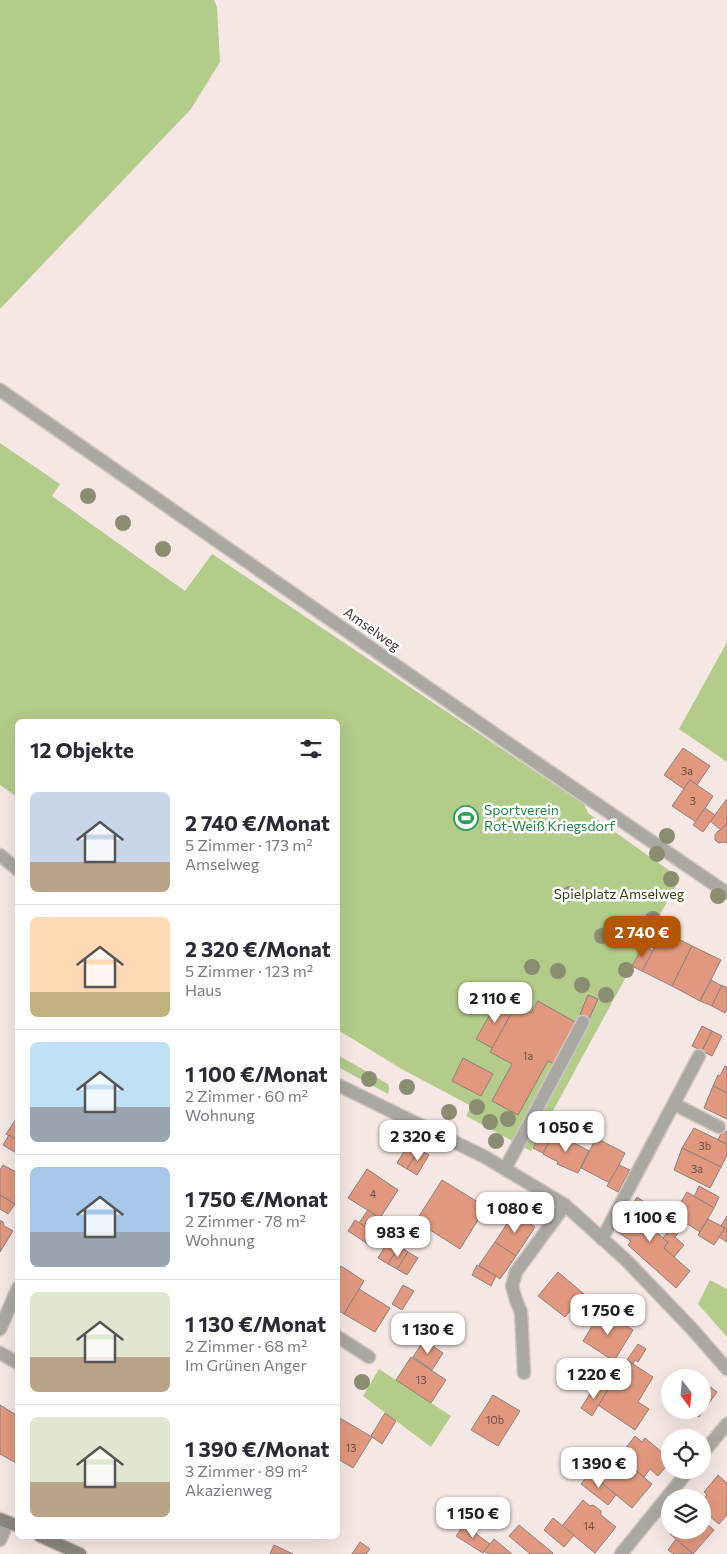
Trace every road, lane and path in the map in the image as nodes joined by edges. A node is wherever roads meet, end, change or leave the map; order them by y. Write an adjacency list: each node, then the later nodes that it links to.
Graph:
1 (0, 390): 4 (street, Amselweg)
2 (0, 855): 3 (street)
3 (15, 868)
4 (727, 893)
5 (583, 1022): 10 (street)
6 (699, 1056): 8 (street)
7 (340, 1086): 10 (street)
8 (674, 1104): 9 (street); 12 (street)
9 (719, 1127)
10 (505, 1169): 11 (street)
11 (564, 1205): 12 (street); 20 (street)
12 (602, 1240): 19 (street)
13 (15, 1295): 14 (street)
14 (0, 1329)
15 (340, 1338): 17 (street)
16 (0, 1353): 18 (street)
17 (369, 1357)
18 (15, 1361)
19 (727, 1369)
20 (524, 1374)
21 (727, 1424): 22 (street)
22 (711, 1443)
23 (682, 1479): 28 (street)
24 (8, 1522): 26 (street)
25 (47, 1539): 27 (street)
26 (0, 1540)
27 (80, 1554)
28 (621, 1554)

